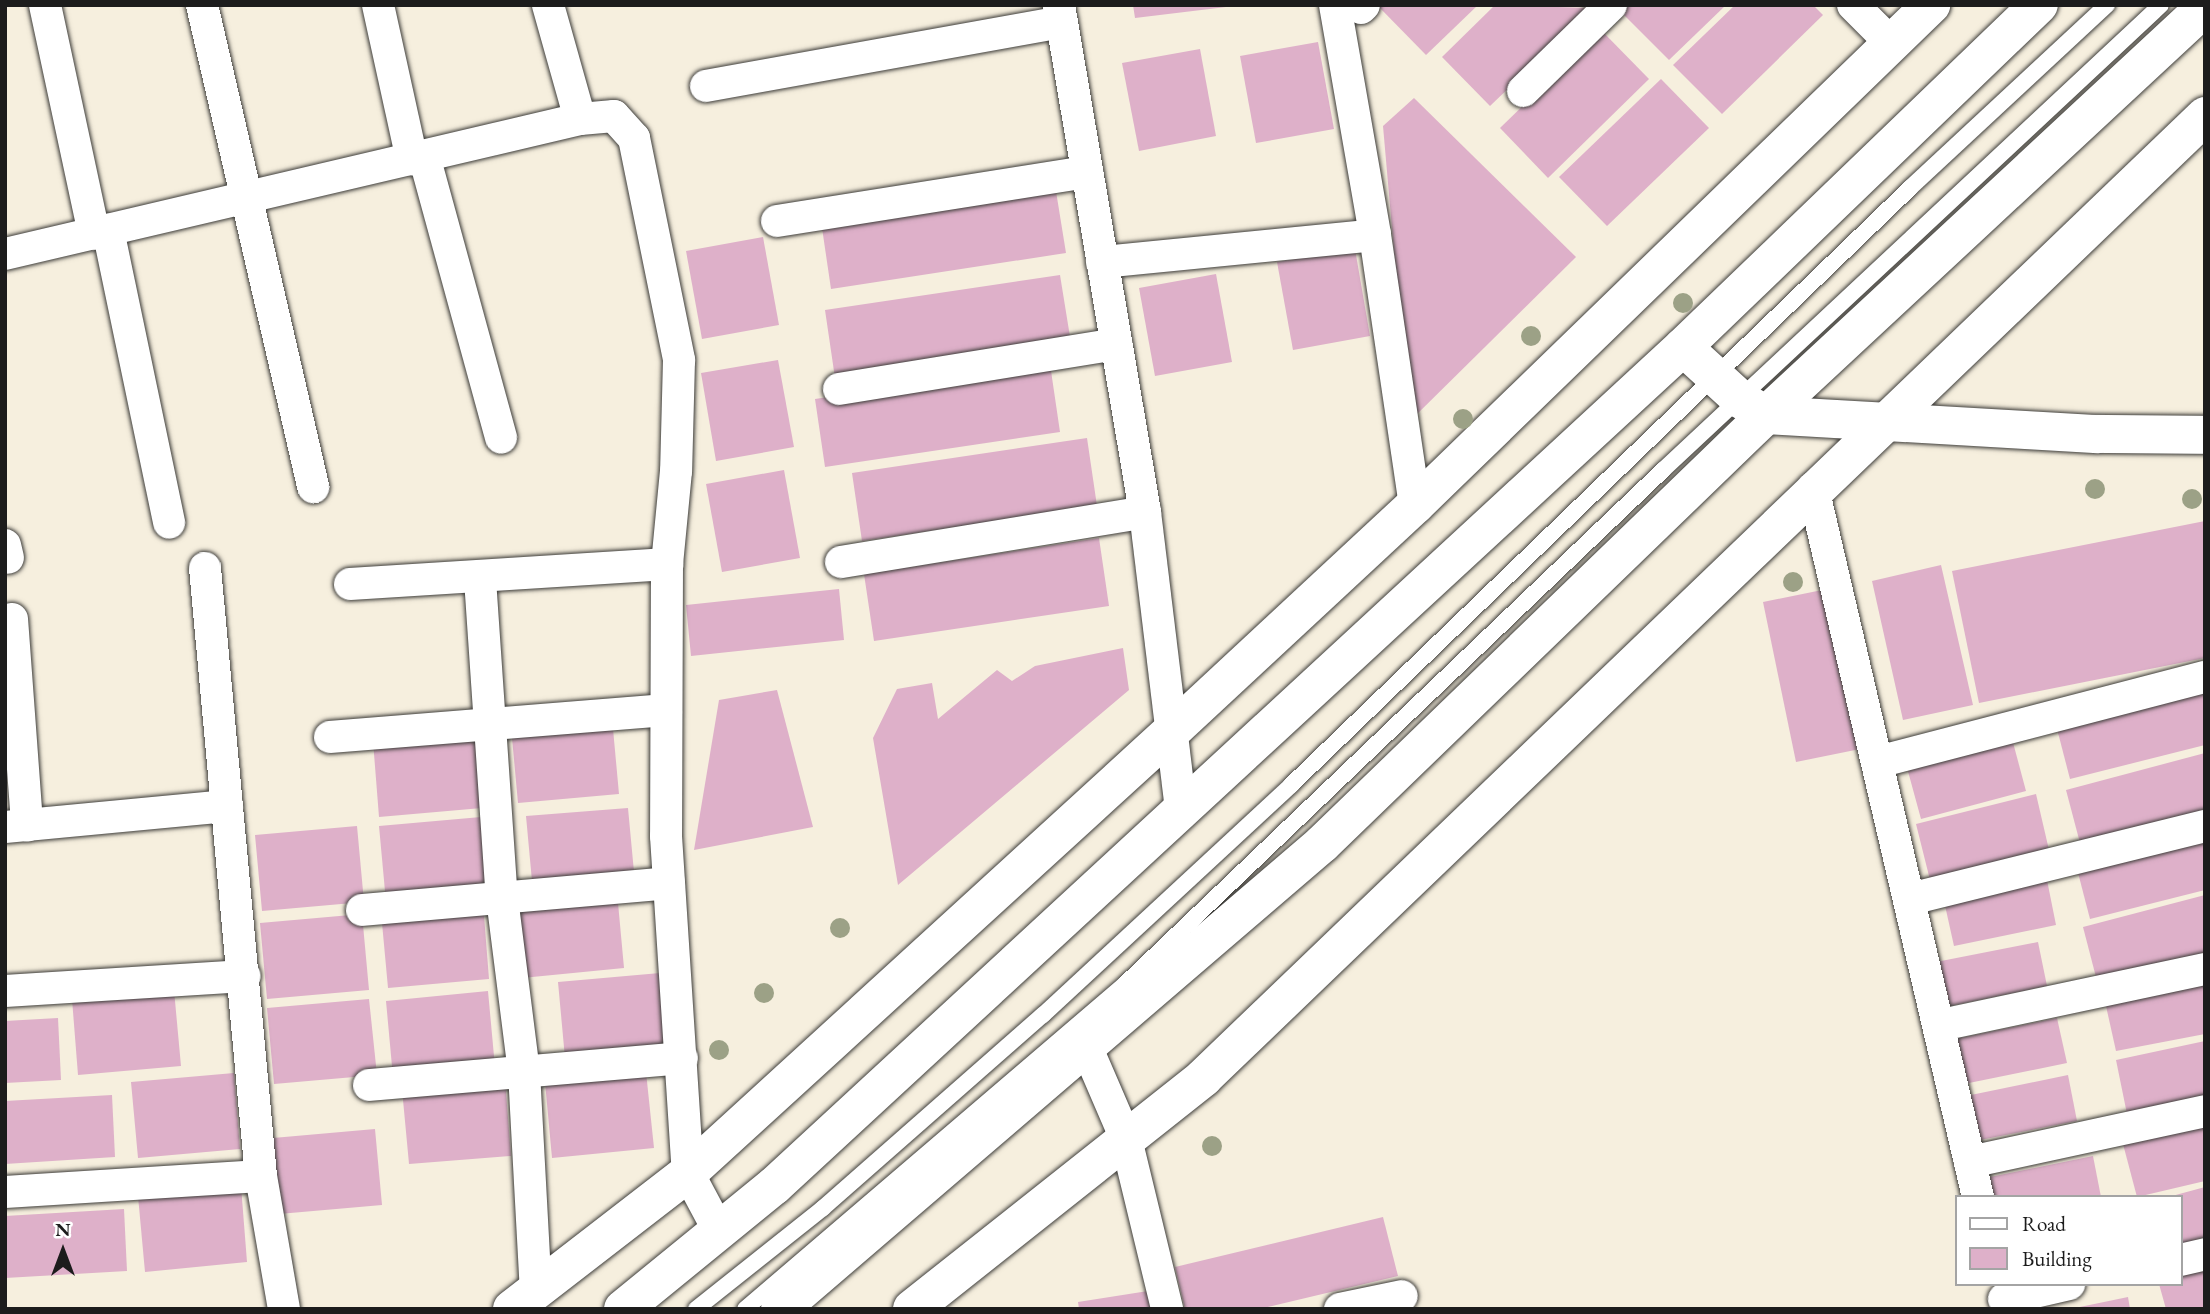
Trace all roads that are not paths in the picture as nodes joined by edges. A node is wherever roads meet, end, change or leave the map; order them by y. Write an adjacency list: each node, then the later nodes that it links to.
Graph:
1 (45, 5): 23 (street)
2 (202, 5): 21 (street)
3 (378, 5): 19 (street)
4 (548, 5): 18 (street)
5 (1611, 5): 16 (street)
6 (1853, 5): 14 (street)
7 (1931, 5): 14 (street)
8 (2039, 5): 28 (street)
9 (2106, 5): 30 (lane)
10 (2161, 5): 30 (lane)
11 (1353, 6): 24 (street)
12 (2205, 7): 30 (street)
13 (1060, 13): 15 (street); 20 (street)
14 (1891, 43): 36 (street)
15 (706, 86)
16 (1523, 90)
17 (2205, 116): 31 (street)
18 (580, 119): 19 (street); 40 (street)
19 (418, 158): 21 (street); 33 (street)
20 (1087, 172): 22 (street); 26 (street)
21 (243, 198): 23 (street); 34 (street)
22 (777, 221)
23 (101, 232): 25 (street); 38 (street)
24 (1375, 235): 26 (street); 36 (street)
25 (5, 254)
26 (1102, 262): 27 (street)
27 (1116, 344): 29 (street); 37 (street)
28 (1683, 347): 30 (street); 52 (street)
29 (839, 389)
30 (1740, 396): 31 (street); 63 (street); 83 (lane); 84 (lane)
31 (1882, 422): 32 (street); 35 (street)
32 (2205, 435)
33 (501, 438)
34 (313, 487)
35 (1813, 488): 50 (street); 68 (street)
36 (1415, 505): 48 (street)
37 (1145, 512): 39 (street); 48 (street)
38 (170, 523)
39 (841, 562)
40 (667, 564): 42 (street); 46 (street)
41 (205, 568): 51 (street)
42 (480, 579): 43 (street); 47 (street)
43 (350, 584)
44 (12, 619): 53 (street)
45 (2205, 677): 50 (street)
46 (666, 710): 47 (street); 55 (street)
47 (489, 722): 49 (street); 56 (street)
48 (1173, 730): 52 (street); 70 (street)
49 (330, 737)
50 (1878, 762): 57 (street)
51 (227, 806): 53 (street); 60 (street)
52 (1181, 811): 74 (street)
53 (16, 826)
54 (2205, 826): 57 (street)
55 (669, 883): 56 (street); 64 (street)
56 (502, 898): 58 (street); 65 (street)
57 (1910, 899): 62 (street)
58 (362, 910)
59 (2205, 969): 62 (street)
60 (245, 976): 61 (street); 71 (street)
61 (5, 991)
62 (1941, 1025): 69 (street)
63 (1086, 1046): 68 (street); 85 (street)
64 (682, 1058): 65 (street); 70 (street)
65 (524, 1072): 66 (street); 80 (street)
66 (369, 1085)
67 (2205, 1111): 69 (street)
68 (1126, 1139): 86 (street); 87 (street)
69 (1970, 1162): 73 (street)
70 (688, 1173): 74 (street); 80 (street)
71 (261, 1176): 72 (street); 81 (street)
72 (5, 1192)
73 (1978, 1195)
74 (719, 1231): 82 (street)
75 (2205, 1254): 76 (street)
76 (2182, 1259)
77 (2059, 1286): 79 (street)
78 (1402, 1296): 88 (street)
79 (2004, 1297)
80 (524, 1300)
81 (284, 1309)
82 (623, 1309)
83 (695, 1309)
84 (745, 1309)
85 (780, 1309)
86 (912, 1309)
87 (1167, 1309)
88 (1340, 1309)

